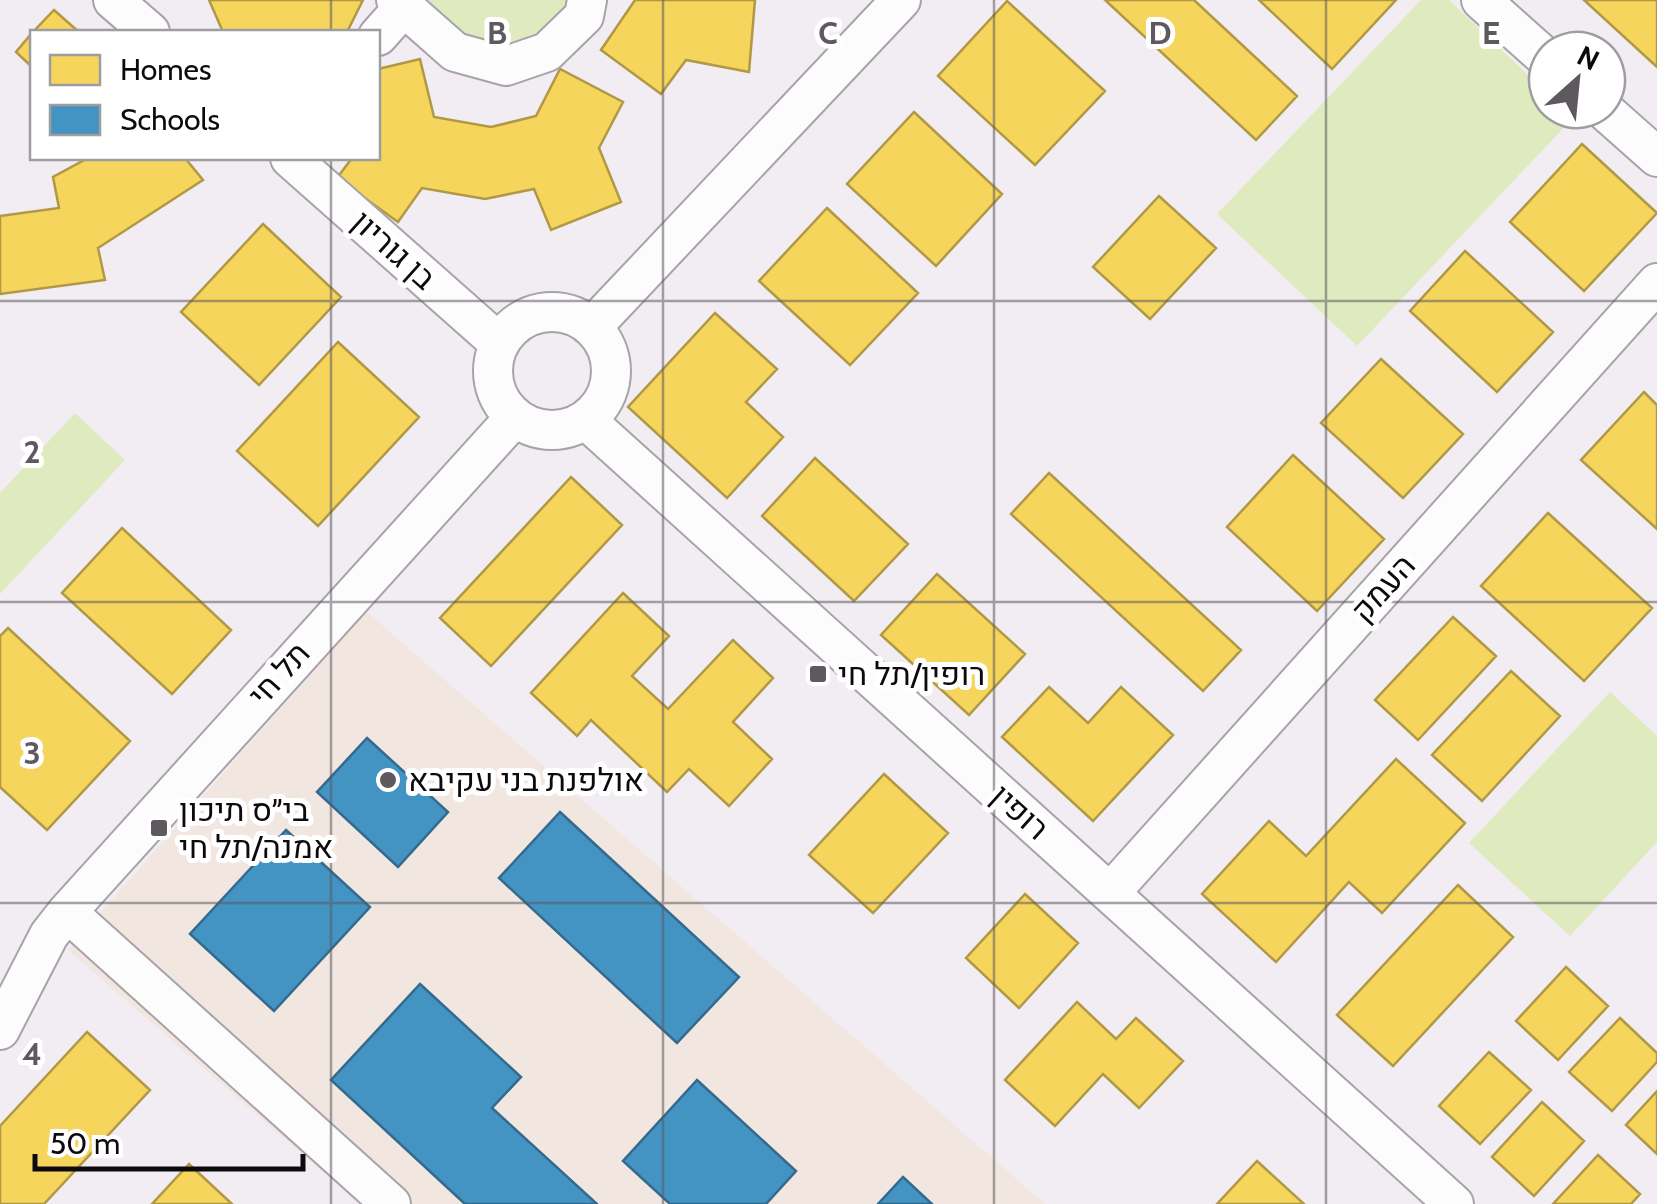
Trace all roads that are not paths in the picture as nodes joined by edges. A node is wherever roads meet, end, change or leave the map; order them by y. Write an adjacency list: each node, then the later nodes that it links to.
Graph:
1 (113, 0): 6 (street)
2 (587, 0): 5 (street)
3 (901, 0): 12 (street)
4 (1481, 0): 7 (street)
5 (392, 15)
6 (148, 30)
7 (1527, 41)
8 (1627, 130): 9 (street)
9 (1657, 157)
10 (292, 160): 13 (street, בן גוריון)
11 (1657, 283): 16 (street, העמק)
12 (592, 328): 13 (street); 15 (street)
13 (499, 343): 14 (street)
14 (515, 417): 15 (street); 17 (street, תל חי)
15 (586, 420): 16 (street, רופין)
16 (1110, 894): 21 (street, רופין)
17 (58, 924): 18 (street, תל חי); 19 (street, תל חי); 20 (street)
18 (0, 968)
19 (0, 1030)
20 (391, 1204)
21 (1454, 1204)

